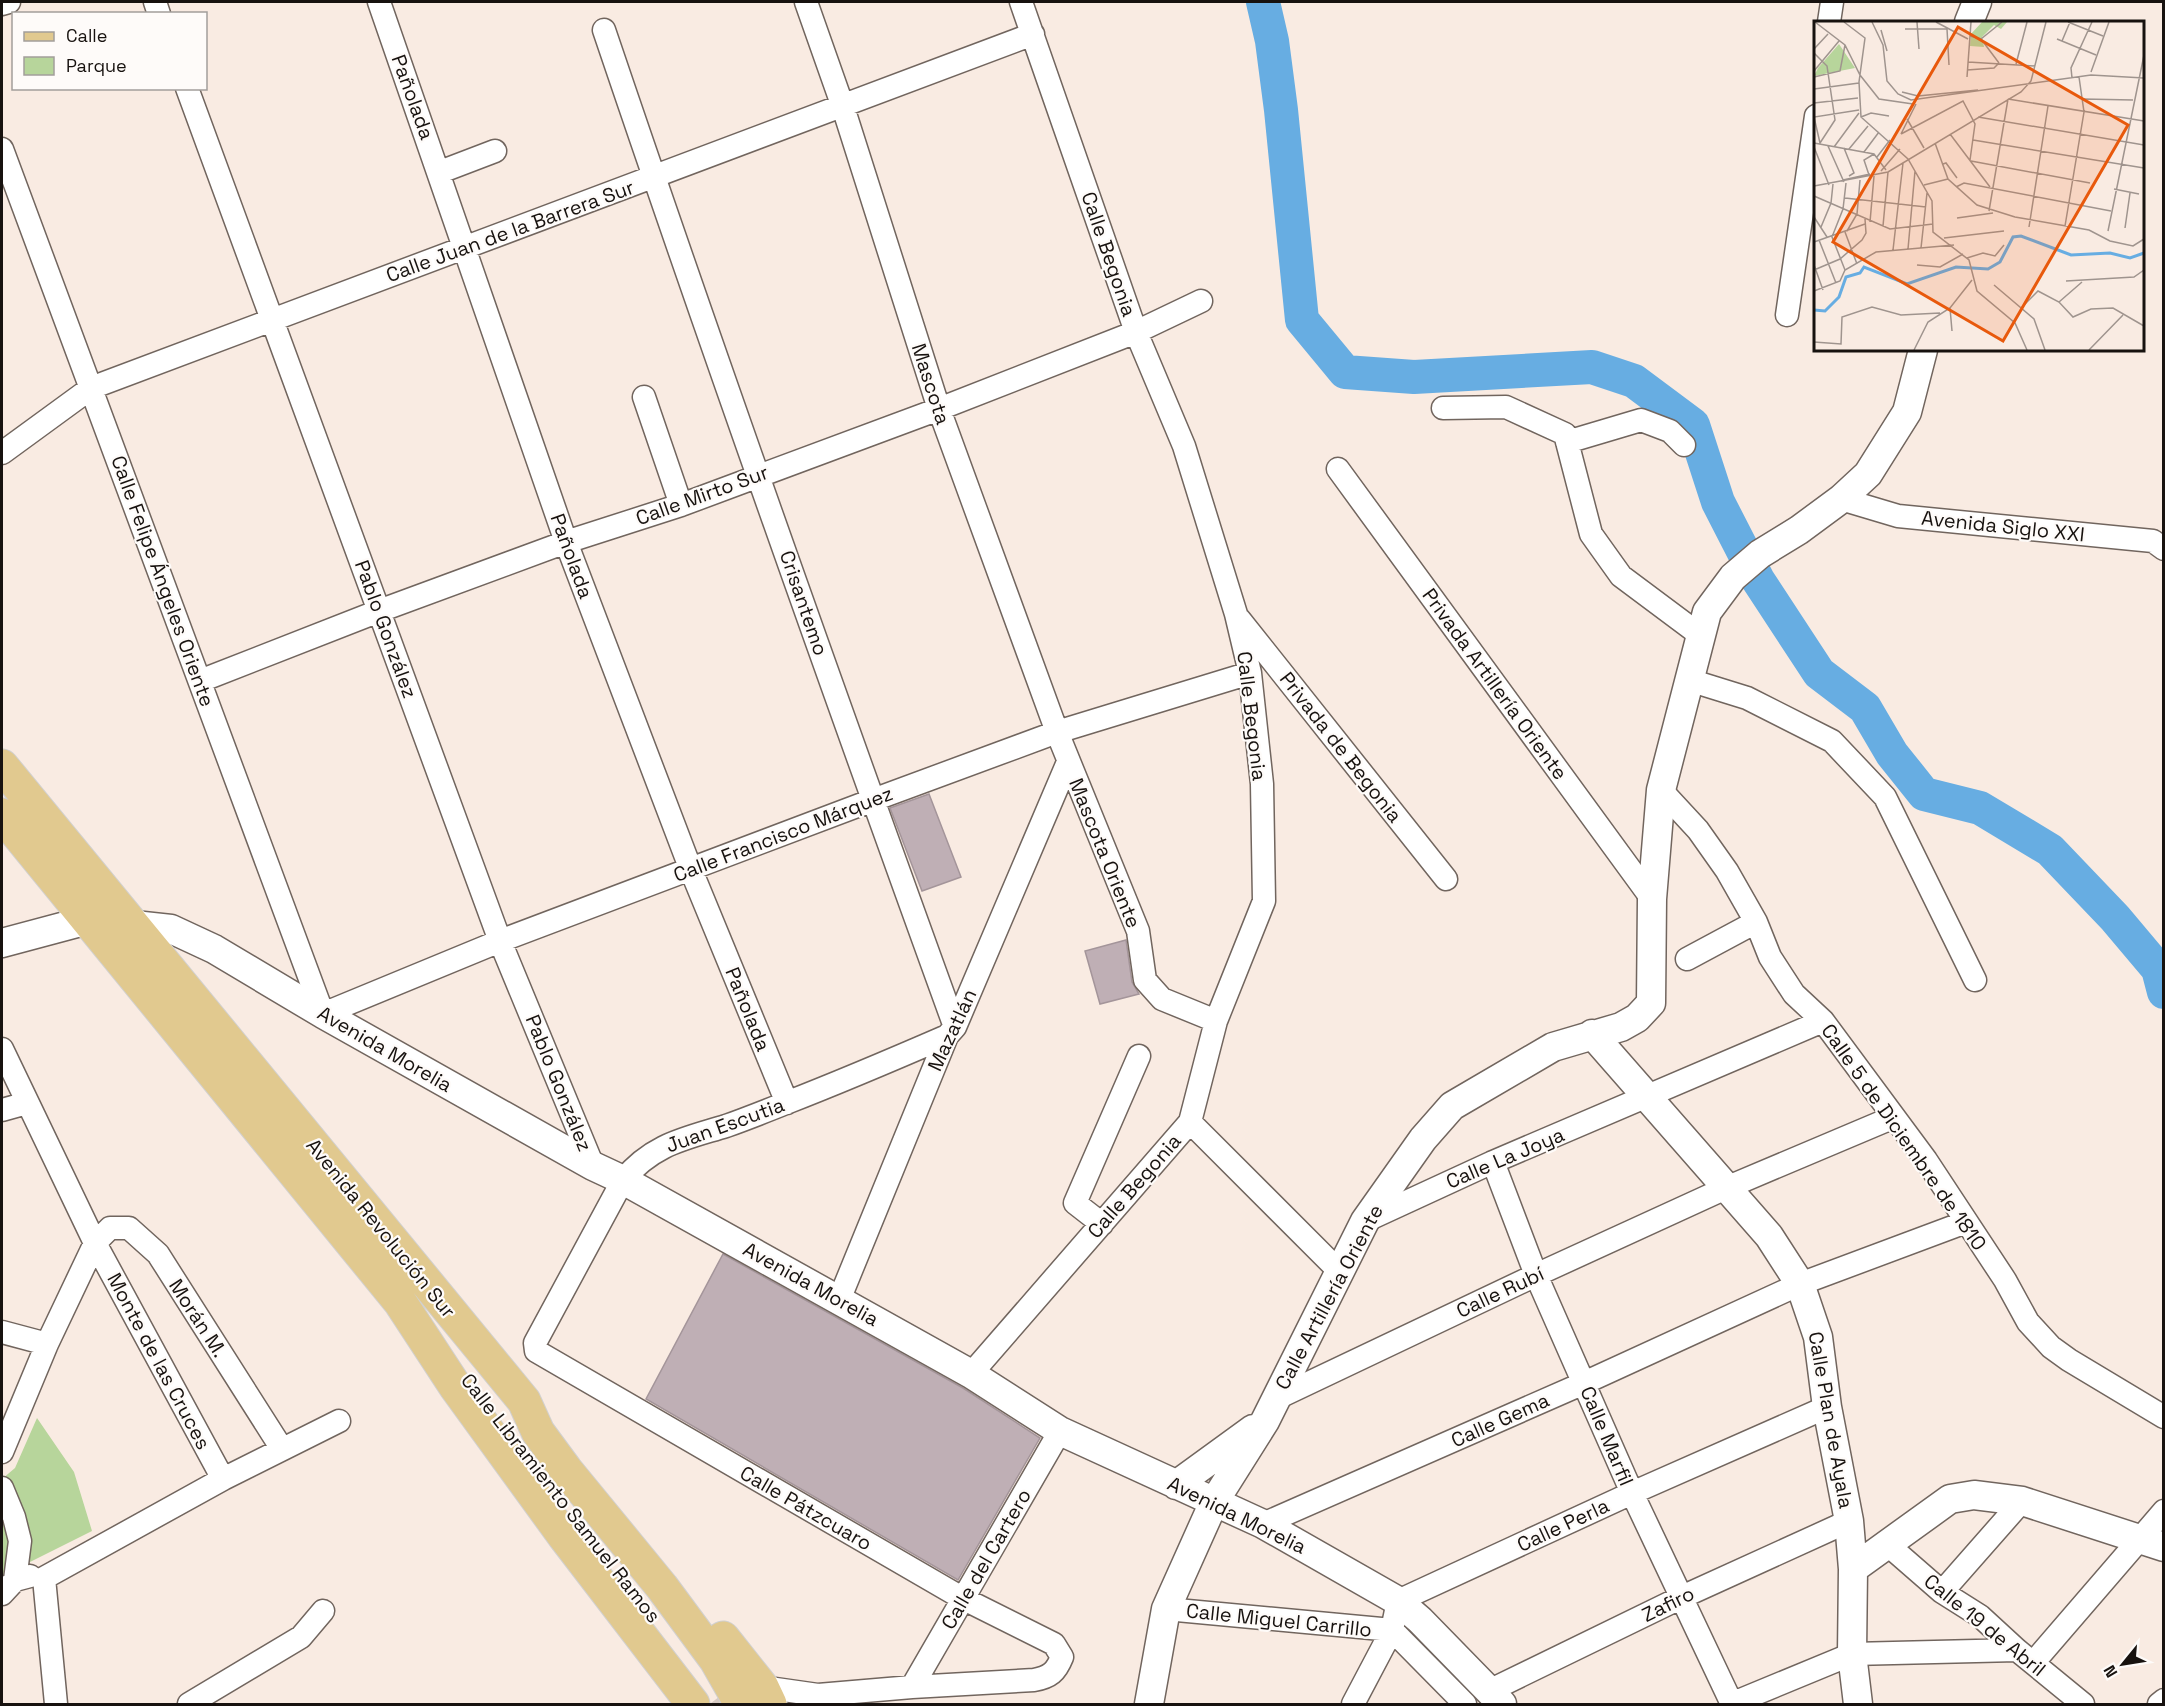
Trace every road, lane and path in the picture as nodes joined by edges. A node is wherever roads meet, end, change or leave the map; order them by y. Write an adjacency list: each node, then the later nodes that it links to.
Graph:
1 (9, 2): 7 (street)
2 (379, 2): 17 (street, Pañolada)
3 (806, 2): 13 (street, Mascota)
4 (1021, 2): 11 (street, Calle Begonia)
5 (1832, 2): 8 (street)
6 (1977, 2): 9 (street)
7 (2, 4)
8 (1829, 21)
9 (1969, 21)
10 (604, 30): 18 (street, Crisantemo)
11 (1033, 34): 13 (street, Calle Juan de la Barrera Sur); 23 (street, Calle Begonia)
12 (188, 90): 22 (street, Pablo González)
13 (843, 107): 18 (street, Calle Juan de la Barrera Sur); 28 (street, Mascota)
14 (1814, 123): 21 (street)
15 (2, 149): 25 (street, Calle Felipe Ángeles Oriente)
16 (495, 151): 17 (street)
17 (440, 172): 19 (street, Pañolada)
18 (654, 178): 19 (street, Calle Juan de la Barrera Sur); 33 (street, Crisantemo)
19 (465, 247): 22 (street, Calle Juan de la Barrera Sur); 37 (street, Pañolada)
20 (1201, 301): 23 (street, Calle Mirto Sur)
21 (1786, 315)
22 (272, 320): 25 (street, Calle Juan de la Barrera Sur); 38 (street, Pablo González)
23 (1136, 332): 28 (street, Calle Mirto Sur); 39 (street, Calle Begonia)
24 (1923, 351): 34 (street, Calle Artillería Oriente)
25 (91, 388): 31 (street, Calle Juan de la Barrera Sur); 43 (street, Calle Felipe Ángeles Oriente)
26 (644, 397): 35 (street)
27 (1443, 408): 29 (street)
28 (939, 409): 33 (street, Calle Mirto Sur); 44 (street, Mascota)
29 (1567, 442): 30 (street); 40 (street)
30 (1684, 445)
31 (2, 453)
32 (1338, 469): 52 (street, Privada Artillería Oriente)
33 (759, 474): 35 (street, Calle Mirto Sur); 48 (street, Crisantemo)
34 (1841, 499): 36 (street, Avenida Siglo XXI); 40 (street, Calle Artillería Oriente)
35 (681, 505): 37 (street, Calle Mirto Sur)
36 (2160, 541)
37 (566, 542): 38 (street, Calle Mirto Sur); 50 (street, Pañolada)
38 (379, 611): 43 (street, Calle Mirto Sur); 56 (street, Pablo González)
39 (1236, 614): 41 (street, Calle Begonia); 51 (street, Privada de Begonia)
40 (1703, 623): 42 (street, Calle Artillería Oriente)
41 (1250, 673): 44 (street, Calle Francisco Márquez); 61 (street, Calle Begonia)
42 (1689, 680): 47 (street, Calle Artillería Oriente); 59 (street)
43 (200, 681): 60 (street, Calle Felipe Ángeles Oriente)
44 (1057, 732): 45 (street, Mascota); 48 (street, Calle Francisco Márquez)
45 (1068, 762): 61 (street, Mascota Oriente); 63 (street, Mazatlán)
46 (2, 766): 55 (main road, Avenida Revolución Sur)
47 (1660, 790): 52 (street, Calle Artillería Oriente); 54 (street, Calle 5 de Diciembre de 1810)
48 (873, 800): 50 (street, Calle Francisco Márquez); 63 (street, Crisantemo)
49 (2, 815): 53 (main road, Avenida Revolución Sur)
50 (691, 870): 56 (street, Calle Francisco Márquez); 69 (street, Pañolada)
51 (1446, 879)
52 (1652, 899): 64 (street, Calle Artillería Oriente)
53 (88, 920): 55 (street, Avenida Morelia); 57 (street); 121 (main road, Avenida Revolución Sur)
54 (1756, 922): 58 (street); 62 (street, Calle 5 de Diciembre de 1810)
55 (131, 925): 60 (street, Avenida Morelia); 121 (main road, Avenida Revolución Sur)
56 (500, 941): 60 (street, Calle Francisco Márquez); 74 (street, Pablo González)
57 (2, 943)
58 (1687, 959)
59 (1975, 980)
60 (323, 1014): 74 (street, Avenida Morelia)
61 (1216, 1021): 72 (street, Calle Begonia)
62 (1823, 1021): 67 (street, Calle La Joya); 71 (street, Calle 5 de Diciembre de 1810)
63 (951, 1032): 69 (street, Juan Escutia); 84 (street, Mazatlán)
64 (1592, 1034): 67 (street, Calle Plan de Ayala); 77 (street, Calle Artillería Oriente)
65 (2, 1049): 68 (street, Monte de las Cruces)
66 (1139, 1056): 79 (street)
67 (1646, 1098): 73 (street, Calle La Joya); 76 (street, Calle Plan de Ayala)
68 (27, 1103): 70 (street); 80 (street, Monte de las Cruces)
69 (787, 1103): 75 (street, Juan Escutia)
70 (2, 1110)
71 (1894, 1117): 76 (street, Calle Rubí); 78 (street, Calle 5 de Diciembre de 1810)
72 (1190, 1122): 79 (street, Calle Begonia); 81 (street)
73 (1493, 1162): 77 (street, Calle La Joya); 82 (street, Calle Marfil)
74 (593, 1166): 75 (street, Avenida Morelia)
75 (623, 1180): 84 (street, Avenida Morelia); 87 (street, Juan Escutia)
76 (1726, 1188): 82 (street, Calle Rubí); 83 (street, Calle Plan de Ayala)
77 (1365, 1221): 81 (street, Calle Artillería Oriente)
78 (1966, 1222): 83 (street, Calle Gema); 92 (street, Calle 5 de Diciembre de 1810)
79 (1102, 1224): 88 (street, Calle Begonia)
80 (95, 1243): 86 (street, Monte de las Cruces); 95 (street, Morán M.); 97 (street, Monte de las Cruces)
81 (1339, 1271): 91 (street, Calle Artillería Oriente)
82 (1536, 1275): 89 (street, Calle Marfil); 91 (street, Calle Rubí)
83 (1800, 1284): 89 (street, Calle Gema); 90 (street, Calle Plan de Ayala)
84 (839, 1299): 88 (street, Avenida Morelia)
85 (2, 1332): 86 (street)
86 (47, 1344): 96 (street, Monte de las Cruces)
87 (536, 1351): 113 (street, Calle Pátzcuaro)
88 (971, 1374): 94 (street, Avenida Morelia)
89 (1584, 1383): 100 (street, Calle Marfil); 105 (street, Calle Gema)
90 (1827, 1407): 100 (street, Calle Perla); 104 (street, Calle Plan de Ayala)
91 (1270, 1410): 98 (street); 102 (street, Calle Artillería Oriente)
92 (2163, 1417)
93 (339, 1421): 95 (street)
94 (1060, 1431): 98 (street, Avenida Morelia); 113 (street, Calle del Cartero)
95 (282, 1449): 97 (street)
96 (2, 1452)
97 (223, 1479): 109 (street)
98 (1176, 1485): 102 (street, Avenida Morelia)
99 (2, 1488): 110 (street)
100 (1632, 1493): 112 (street, Calle Marfil); 114 (street, Calle Perla)
101 (2022, 1501): 106 (street); 107 (street); 111 (street)
102 (1214, 1502): 105 (street, Avenida Morelia); 115 (street, Calle Artillería Oriente)
103 (2163, 1511): 106 (street)
104 (1849, 1521): 108 (street, Calle Plan de Ayala); 112 (street, Zafiro)
105 (1263, 1524): 114 (street, Avenida Morelia)
106 (2151, 1543): 119 (street)
107 (1888, 1545): 108 (street); 111 (street, Calle 19 de Abril)
108 (1853, 1569): 118 (street, Calle Plan de Ayala)
109 (44, 1578): 110 (street); 124 (street)
110 (8, 1587)
111 (1942, 1592): 119 (street, Calle 19 de Abril)
112 (1683, 1597): 122 (street, Zafiro); 128 (street, Calle Marfil)
113 (962, 1598): 120 (street, Calle del Cartero); 120 (street, Calle Pátzcuaro)
114 (1398, 1601): 117 (street); 122 (street, Avenida Morelia)
115 (1166, 1609): 117 (street, Calle Miguel Carrillo); 126 (street, Calle Artillería Oriente)
116 (323, 1611): 125 (street)
117 (1392, 1630): 122 (street); 127 (street)
118 (1852, 1654): 119 (street); 128 (street); 129 (street, Calle Plan de Ayala)
119 (2025, 1657): 130 (street, Calle 19 de Abril)
120 (912, 1687): 121 (street)
121 (736, 1700)
122 (1485, 1700)
123 (2163, 1700): 131 (street)
124 (56, 1704)
125 (189, 1704)
126 (1149, 1704)
127 (1353, 1704)
128 (1731, 1704)
129 (1858, 1704)
130 (2083, 1704)
131 (2159, 1704)

